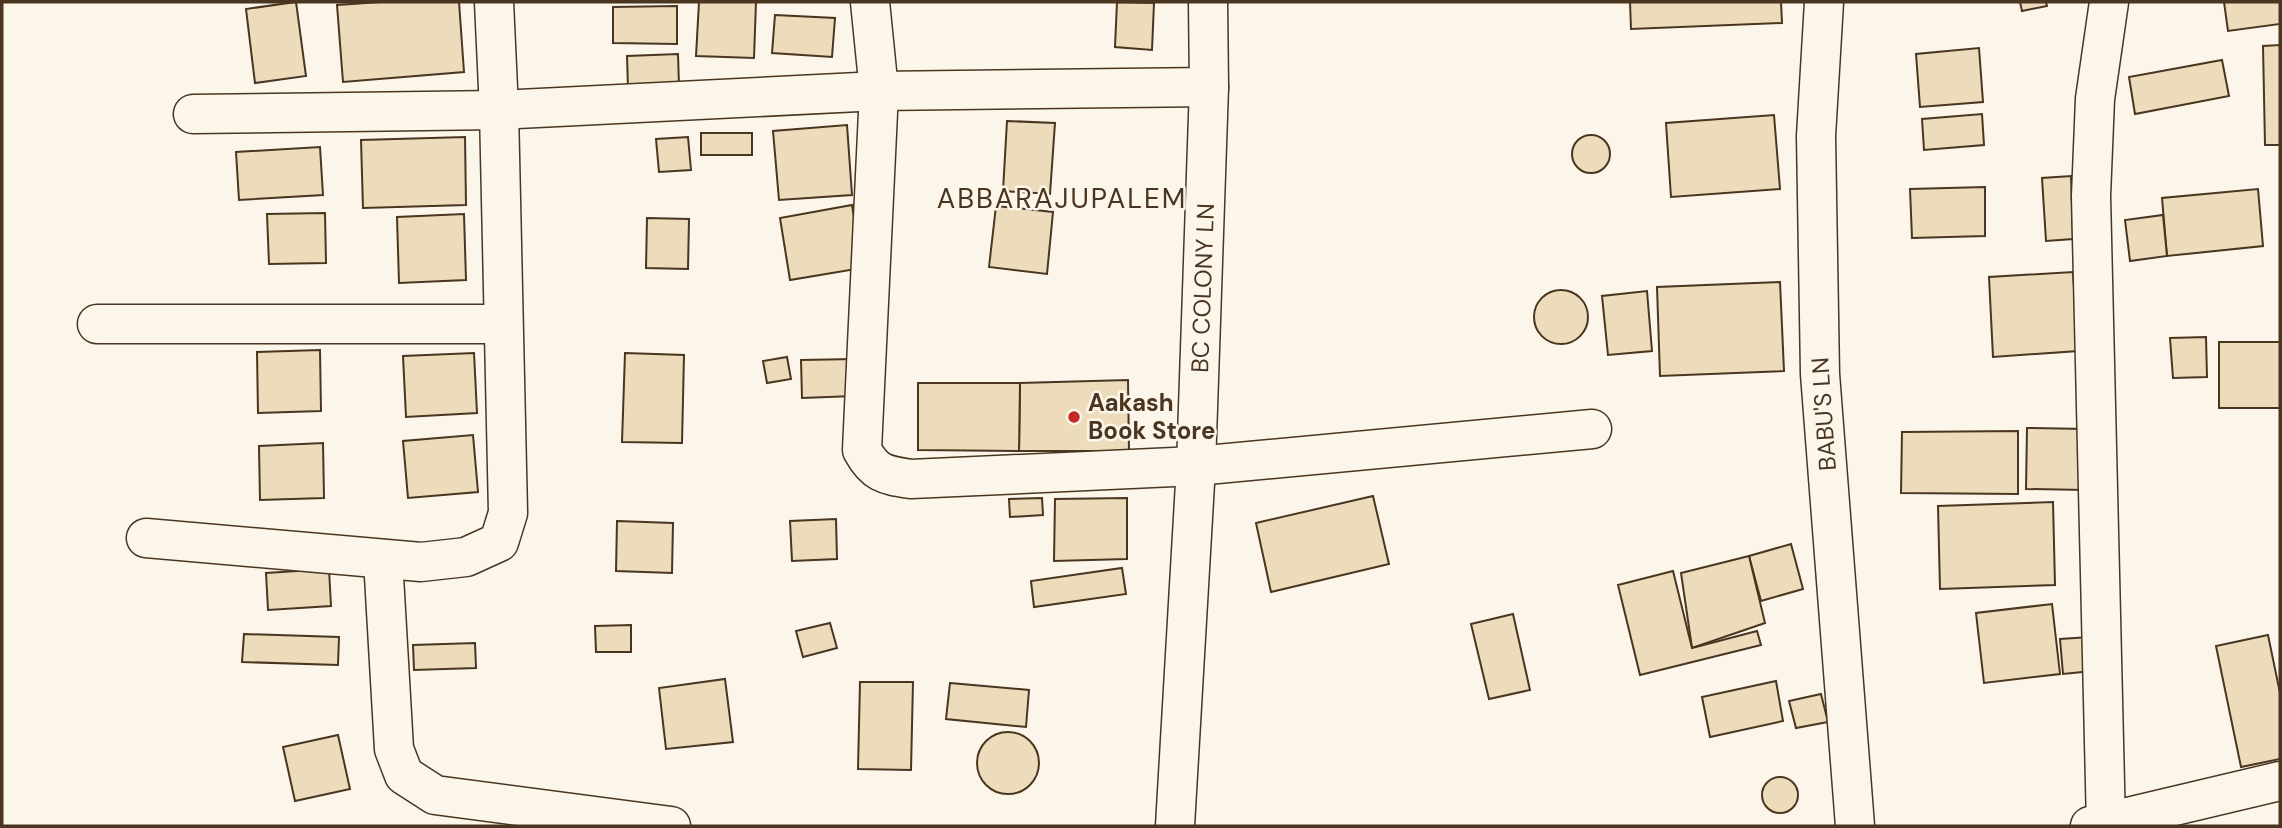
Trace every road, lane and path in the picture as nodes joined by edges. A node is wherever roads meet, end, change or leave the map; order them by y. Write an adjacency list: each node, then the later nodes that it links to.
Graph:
1 (494, 2): 8 (street)
2 (870, 2): 7 (street)
3 (1208, 2): 6 (street, BC COLONY LN)
4 (1824, 2): 20 (street, BABU'S LN)
5 (2109, 2): 17 (street)
6 (1209, 87): 7 (street); 13 (street, BC COLONY LN)
7 (879, 92): 8 (street); 13 (street)
8 (499, 110): 9 (street); 11 (street)
9 (193, 114)
10 (97, 324): 11 (street)
11 (502, 324): 15 (street)
12 (1592, 429): 13 (street)
13 (1196, 466): 19 (street, BC COLONY LN)
14 (146, 538): 15 (street)
15 (383, 559): 18 (street)
16 (2280, 781): 17 (street)
17 (2100, 825)
18 (671, 826)
19 (1175, 826)
20 (1855, 826)

